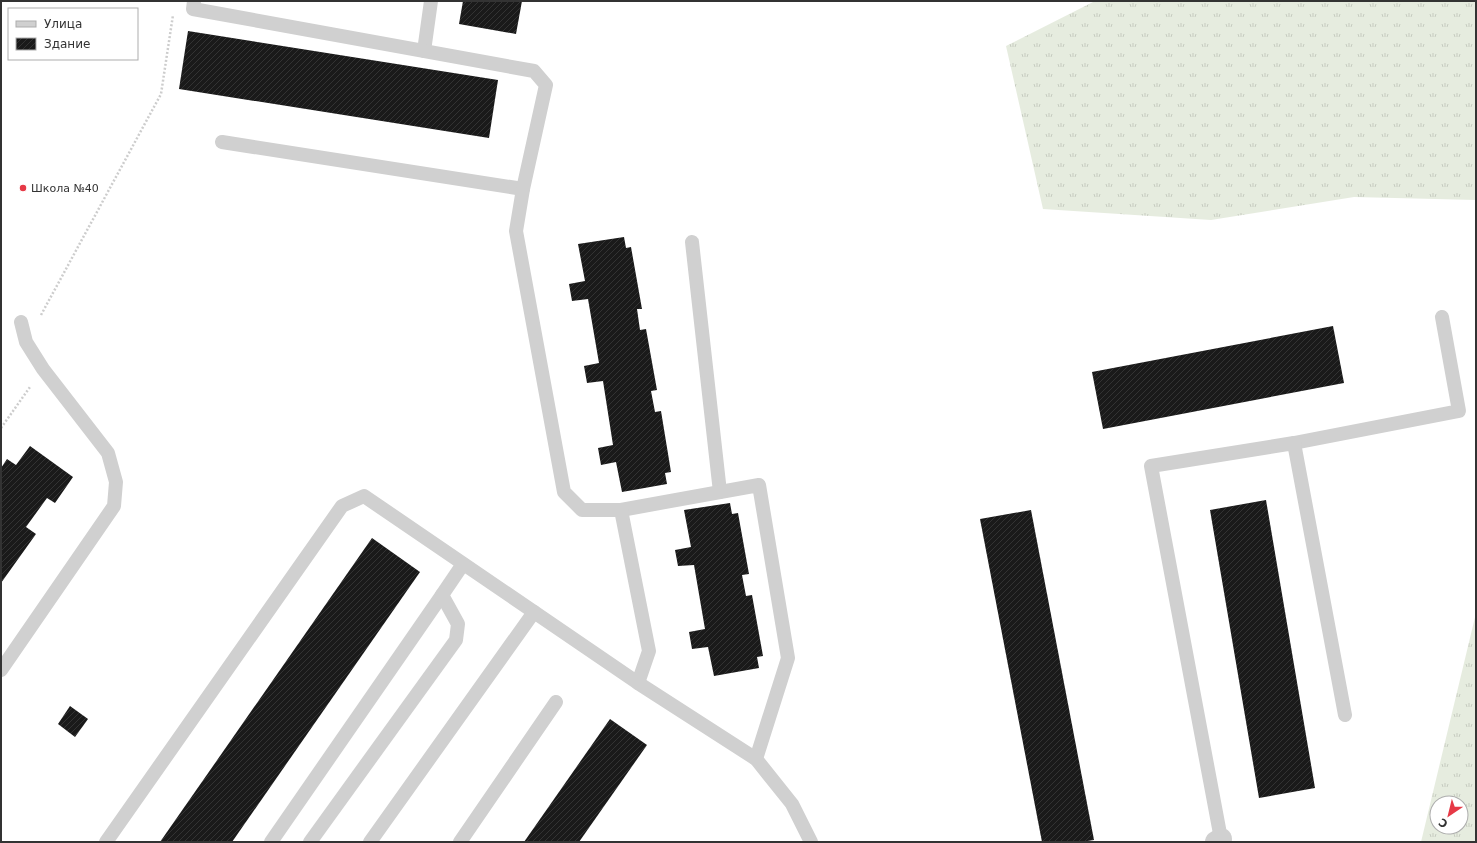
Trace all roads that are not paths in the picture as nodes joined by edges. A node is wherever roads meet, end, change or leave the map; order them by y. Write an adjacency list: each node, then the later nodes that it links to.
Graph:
1 (194, 1): 3 (lane)
2 (430, 1): 3 (lane)
3 (424, 51): 5 (lane)
4 (222, 142): 5 (lane)
5 (523, 189): 11 (lane)
6 (692, 242): 10 (lane)
7 (1442, 317): 9 (lane)
8 (21, 322): 15 (lane)
9 (1294, 443): 18 (lane); 20 (lane)
10 (720, 492): 11 (lane); 19 (lane)
11 (620, 510): 16 (lane)
12 (463, 564): 13 (lane); 14 (lane); 21 (lane)
13 (442, 596): 22 (lane); 23 (lane)
14 (534, 612): 16 (lane); 24 (lane)
15 (1, 670)
16 (638, 683): 19 (lane)
17 (556, 702): 25 (lane)
18 (1345, 714)
19 (756, 759): 26 (lane)
20 (1219, 840)
21 (106, 842)
22 (271, 842)
23 (310, 842)
24 (370, 842)
25 (460, 842)
26 (811, 842)

